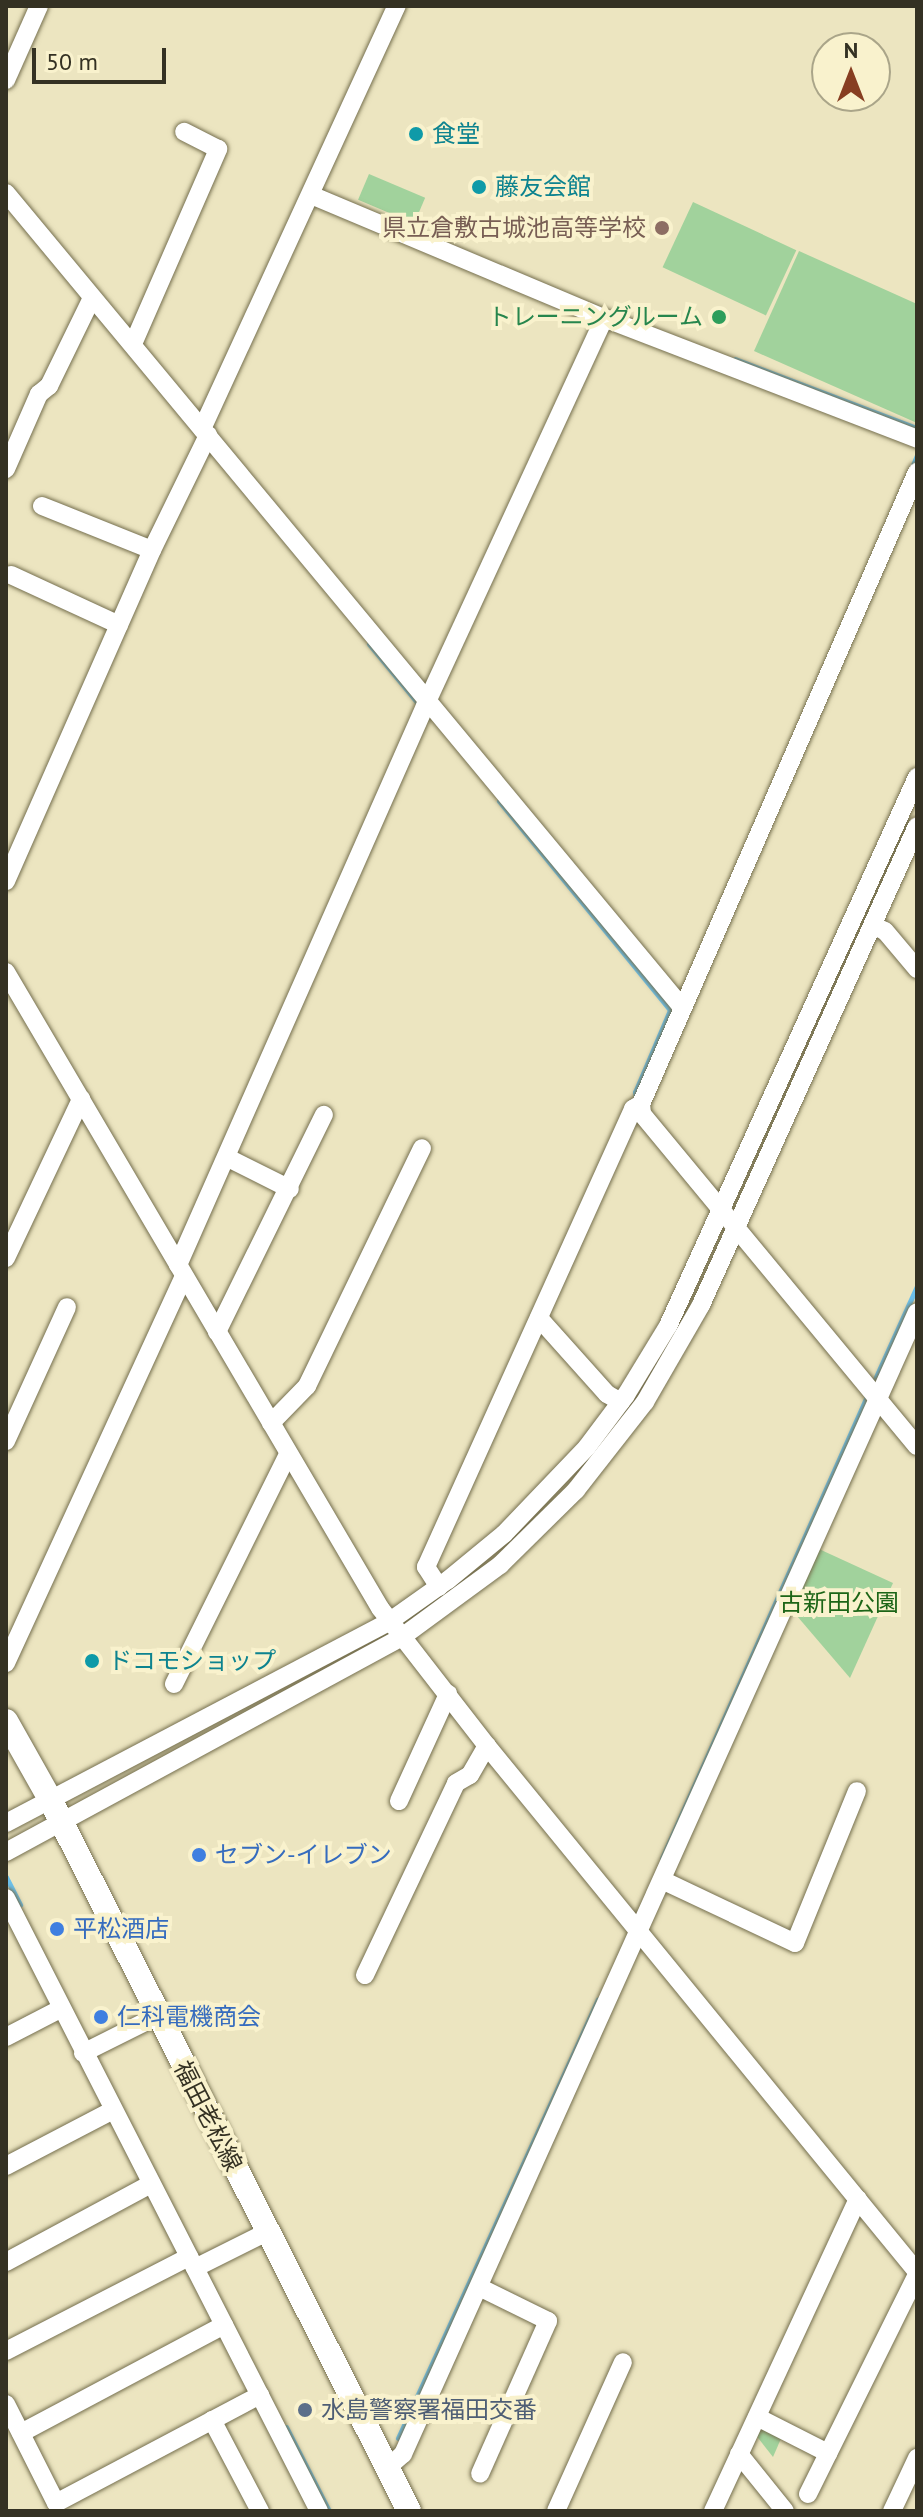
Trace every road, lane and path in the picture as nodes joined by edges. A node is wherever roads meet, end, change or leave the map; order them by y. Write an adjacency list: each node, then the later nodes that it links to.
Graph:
1 (39, 6): 3 (street)
2 (397, 6): 6 (street)
3 (6, 80)
4 (184, 132): 9 (street)
5 (6, 193): 7 (street)
6 (311, 195): 8 (street); 10 (street)
7 (89, 301): 9 (street); 12 (street)
8 (604, 318): 11 (street); 18 (street)
9 (133, 344): 10 (street)
10 (204, 436): 15 (street); 18 (street)
11 (917, 439)
12 (6, 469)
13 (917, 474): 25 (street)
14 (42, 506): 15 (street)
15 (152, 550): 17 (street)
16 (11, 575): 17 (street)
17 (119, 625): 21 (street)
18 (425, 708): 25 (street); 30 (street)
19 (917, 777): 32 (street)
20 (917, 826): 22 (street)
21 (6, 881)
22 (873, 925): 23 (street); 33 (street)
23 (917, 969)
24 (6, 972): 26 (street)
25 (681, 1006): 27 (street)
26 (81, 1099): 34 (street); 35 (street)
27 (637, 1106): 32 (street); 38 (street)
28 (324, 1115): 31 (street)
29 (422, 1148): 42 (street)
30 (228, 1158): 31 (street); 35 (street)
31 (290, 1189): 39 (street)
32 (723, 1209): 33 (street); 40 (street)
33 (737, 1227): 41 (street); 48 (street)
34 (9, 1246)
35 (182, 1264): 39 (street); 49 (street)
36 (67, 1307): 43 (street)
37 (917, 1312): 41 (street)
38 (539, 1318): 40 (street); 46 (street)
39 (220, 1328): 42 (street)
40 (621, 1402): 46 (street)
41 (876, 1404): 44 (street); 60 (street)
42 (275, 1420): 45 (street)
43 (6, 1441)
44 (917, 1446)
45 (288, 1454): 47 (street); 50 (street)
46 (439, 1587): 47 (street)
47 (390, 1621): 48 (street); 55 (street)
48 (402, 1637): 51 (street); 58 (street)
49 (6, 1663)
50 (174, 1684)
51 (448, 1694): 53 (street); 56 (street)
52 (6, 1721): 55 (main road, 福田老松線)
53 (487, 1746): 62 (street); 63 (street)
54 (857, 1791): 60 (street)
55 (50, 1799): 57 (street); 58 (main road, 福田老松線)
56 (399, 1801)
57 (6, 1823)
58 (62, 1824): 59 (street); 65 (main road, 福田老松線)
59 (6, 1852)
60 (662, 1880): 62 (street)
61 (6, 1898): 64 (street)
62 (642, 1926): 71 (street); 76 (street)
63 (365, 1975)
64 (60, 2009): 66 (street); 67 (street)
65 (157, 2016): 67 (street); 72 (main road, 福田老松線)
66 (6, 2037)
67 (83, 2053): 68 (street)
68 (113, 2110): 69 (street); 70 (street)
69 (6, 2166)
70 (151, 2184): 73 (street); 74 (street)
71 (858, 2199): 75 (street); 82 (street)
72 (267, 2232): 74 (street); 88 (main road, 福田老松線)
73 (6, 2262)
74 (192, 2263): 77 (street); 78 (street)
75 (917, 2273): 85 (street)
76 (479, 2287): 88 (street); 89 (street)
77 (224, 2325): 80 (street); 84 (street)
78 (6, 2351)
79 (623, 2362): 94 (street)
80 (260, 2395): 83 (street); 92 (street)
81 (6, 2404): 84 (street)
82 (757, 2417): 85 (street); 86 (street)
83 (212, 2420): 84 (street); 91 (street)
84 (21, 2433)
85 (828, 2453): 90 (street)
86 (739, 2454): 95 (street); 96 (street)
87 (917, 2458): 97 (street)
88 (387, 2468): 93 (main road, 福田老松線)
89 (480, 2474)
90 (808, 2494)
91 (260, 2511)
92 (319, 2511)
93 (409, 2511)
94 (556, 2511)
95 (713, 2511)
96 (785, 2511)
97 (892, 2511)

